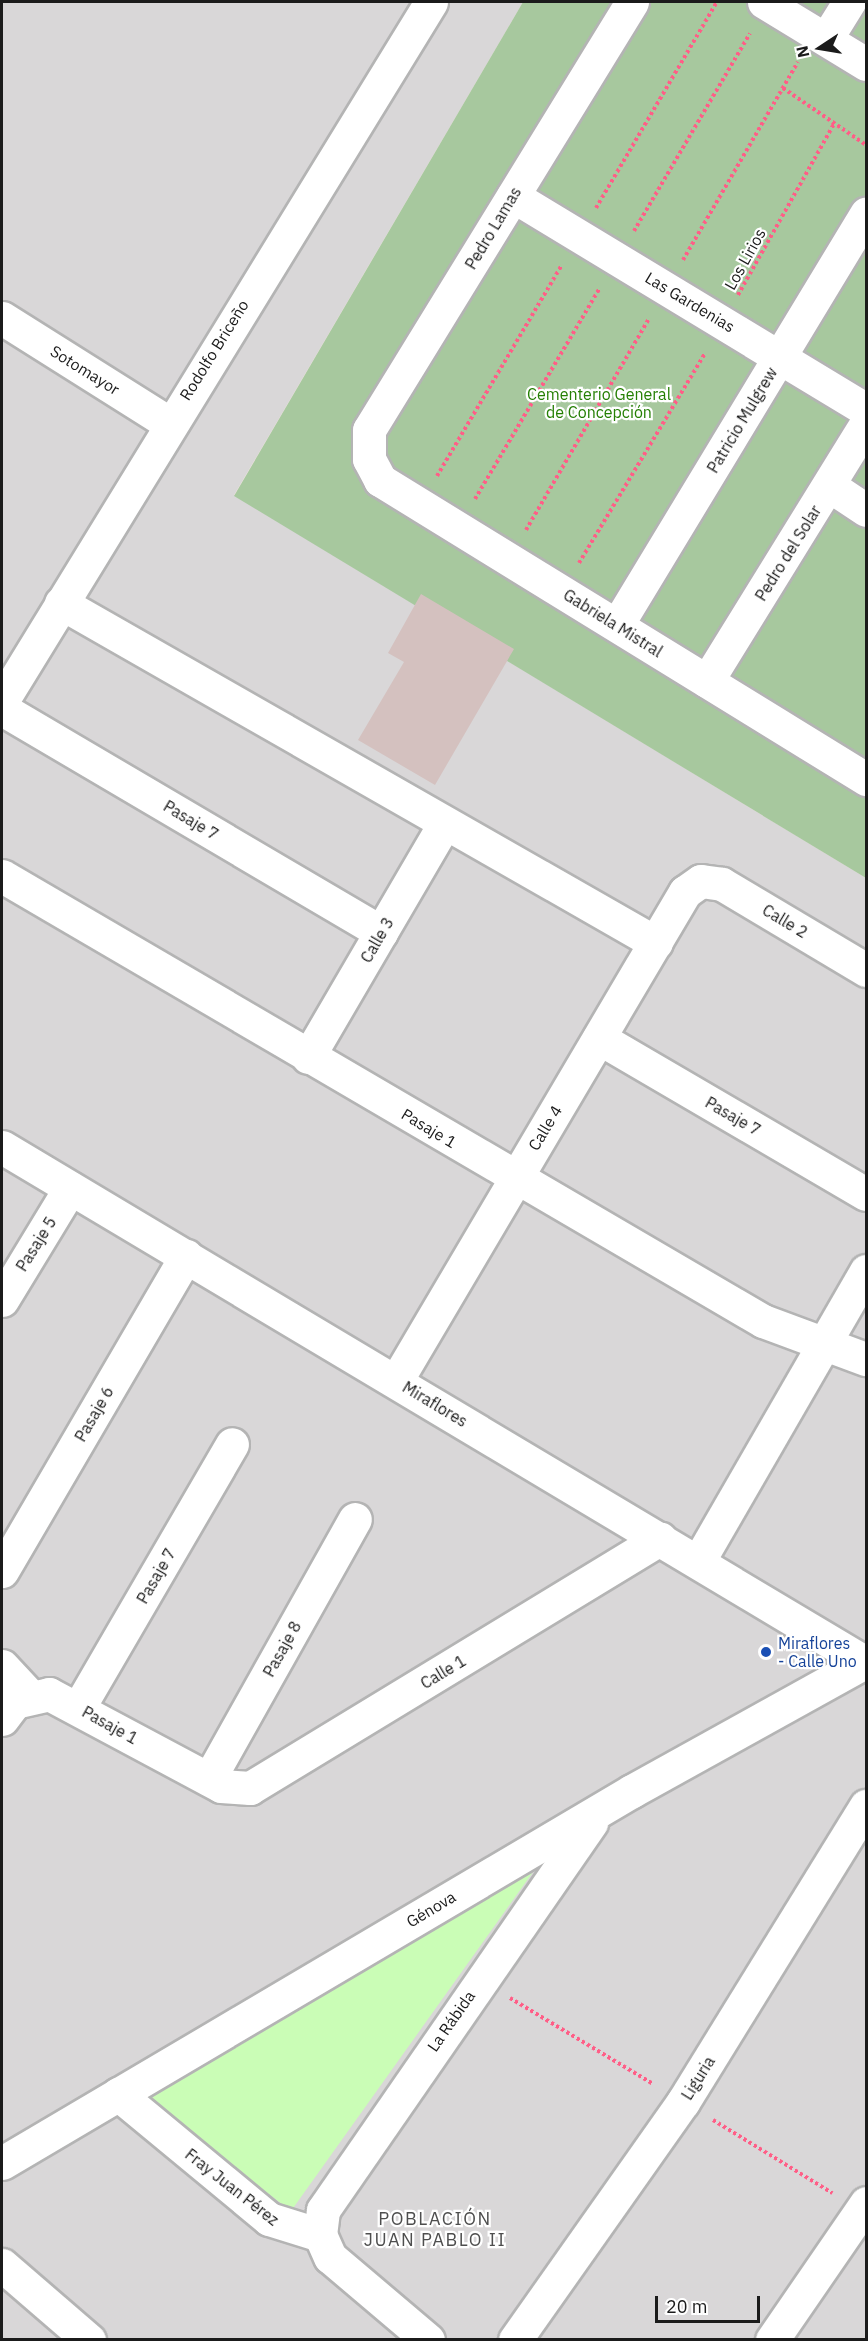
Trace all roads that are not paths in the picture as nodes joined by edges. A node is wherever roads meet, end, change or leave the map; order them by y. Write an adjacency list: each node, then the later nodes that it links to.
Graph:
1 (431, 2): 12 (street, Rodolfo Briceño)
2 (632, 2): 7 (street, Pedro Lamas)
3 (764, 2): 5 (street)
4 (849, 2): 5 (street)
5 (826, 39): 6 (street)
6 (867, 64)
7 (513, 196): 10 (street, Las Gardenias); 14 (street, Pedro Lamas)
8 (867, 214): 10 (street, Patricio Mulgrew)
9 (2, 318): 12 (street, Sotomayor)
10 (780, 357): 11 (street, Las Gardenias); 18 (street, Patricio Mulgrew)
11 (867, 410)
12 (169, 423): 17 (street, Rodolfo Briceño)
13 (867, 424): 15 (street, Pedro del Solar)
14 (369, 459): 18 (street, Gabriela Mistral)
15 (830, 486): 16 (street); 19 (street, Pedro del Solar)
16 (867, 510)
17 (61, 603): 20 (street, Rodolfo Briceño); 23 (street)
18 (617, 625): 19 (street, Gabriela Mistral)
19 (707, 681): 22 (street, Gabriela Mistral)
20 (2, 701)
21 (2, 709): 26 (street, Pasaje 7)
22 (865, 774)
23 (445, 823): 26 (street, Calle 3); 27 (street)
24 (2, 876): 30 (street, Pasaje 1)
25 (701, 882): 27 (street, Calle 4); 28 (street, Calle 2)
26 (381, 932): 30 (street, Calle 3)
27 (656, 942): 29 (street, Calle 4)
28 (867, 970)
29 (599, 1038): 32 (street, Calle 4); 34 (street, Pasaje 7)
30 (308, 1057): 32 (street, Pasaje 1)
31 (2, 1147): 33 (street, Miraflores)
32 (515, 1179): 38 (street, Pasaje 1); 40 (street, Calle 4)
33 (70, 1188): 35 (street, Miraflores); 37 (street, Pasaje 5)
34 (867, 1194)
35 (186, 1256): 40 (street, Miraflores); 45 (street, Pasaje 6)
36 (867, 1271): 38 (street)
37 (2, 1300)
38 (823, 1344): 39 (street, Pasaje 1); 44 (street)
39 (867, 1359)
40 (396, 1381): 43 (street, Miraflores)
41 (232, 1444): 49 (street, Pasaje 7)
42 (355, 1519): 51 (street, Pasaje 8)
43 (660, 1539): 44 (street, Miraflores); 51 (street, Calle 1)
44 (698, 1562): 46 (street, Miraflores)
45 (2, 1571)
46 (866, 1663): 53 (street, Génova)
47 (2, 1666): 48 (street)
48 (29, 1695): 49 (street, Pasaje 1); 50 (street)
49 (79, 1707): 51 (street, Pasaje 1)
50 (2, 1719)
51 (215, 1783)
52 (867, 1806): 61 (street, Liguria)
53 (599, 1815): 54 (street, Génova); 57 (street, La Rábida)
54 (118, 2094): 55 (street, Génova); 57 (street, Fray Juan Pérez)
55 (2, 2163)
56 (867, 2203): 62 (street)
57 (321, 2235): 60 (street)
58 (2, 2265): 59 (street)
59 (88, 2340)
60 (428, 2340)
61 (515, 2340)
62 (772, 2340)

